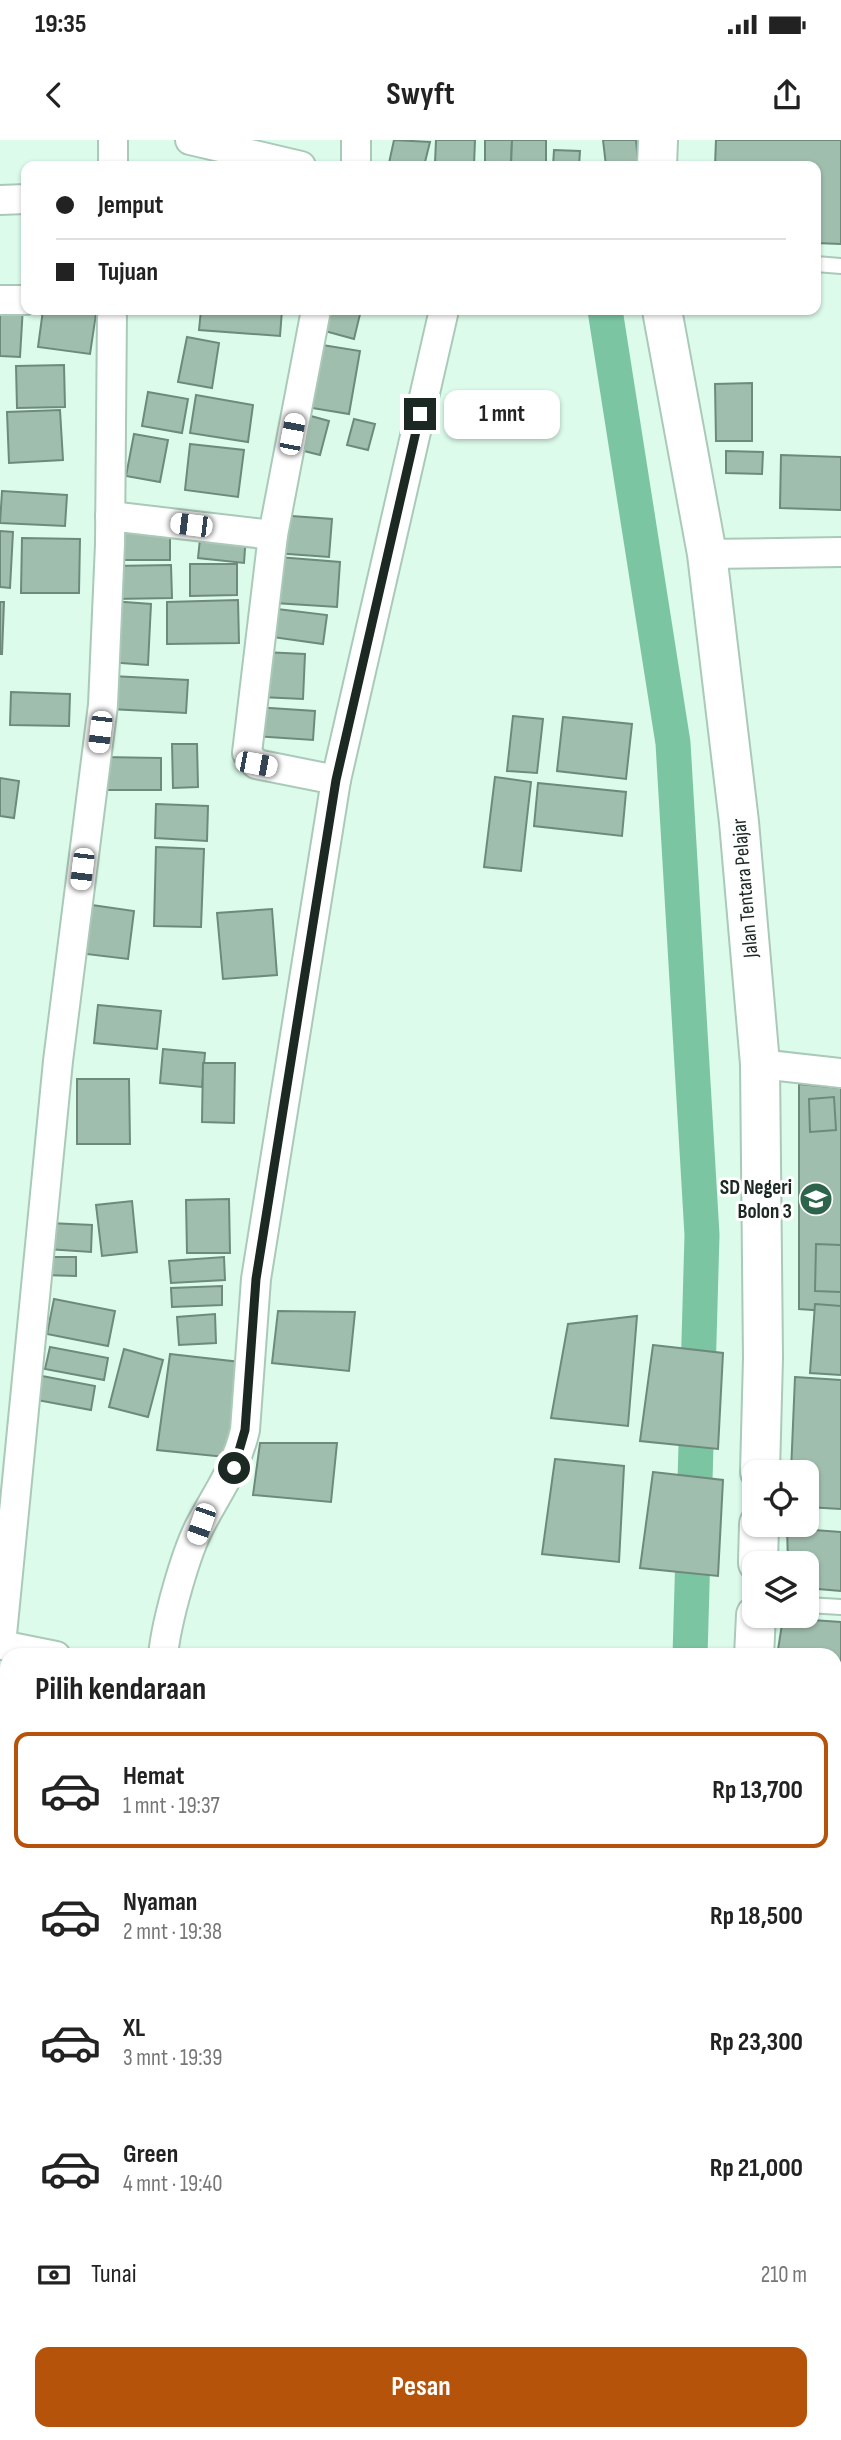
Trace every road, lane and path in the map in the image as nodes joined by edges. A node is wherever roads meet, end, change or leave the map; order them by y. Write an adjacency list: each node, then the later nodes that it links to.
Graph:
1 (113, 140): 5 (street)
2 (190, 140): 6 (street)
3 (356, 140): 7 (street)
4 (658, 140): 8 (main road)
5 (113, 161)
6 (280, 161)
7 (356, 161)
8 (657, 161)
9 (21, 199): 10 (street)
10 (0, 201)
11 (821, 264): 12 (lane)
12 (841, 266)
13 (0, 300): 14 (street)
14 (21, 300)
15 (111, 315): 19 (street)
16 (315, 315): 20 (street)
17 (443, 315): 23 (street)
18 (663, 315): 22 (main road, Jalan Tentara Pelajar)
19 (110, 516): 20 (street); 30 (street)
20 (273, 535): 23 (street)
21 (841, 552): 22 (street)
22 (707, 554): 24 (main road, Jalan Tentara Pelajar)
23 (336, 780): 31 (street)
24 (760, 1064): 25 (street); 26 (main road, Jalan Tentara Pelajar)
25 (841, 1073)
26 (760, 1460)
27 (819, 1606): 28 (lane)
28 (841, 1607)
29 (755, 1628): 32 (main road)
30 (0, 1645)
31 (164, 1648)
32 (754, 1648)

